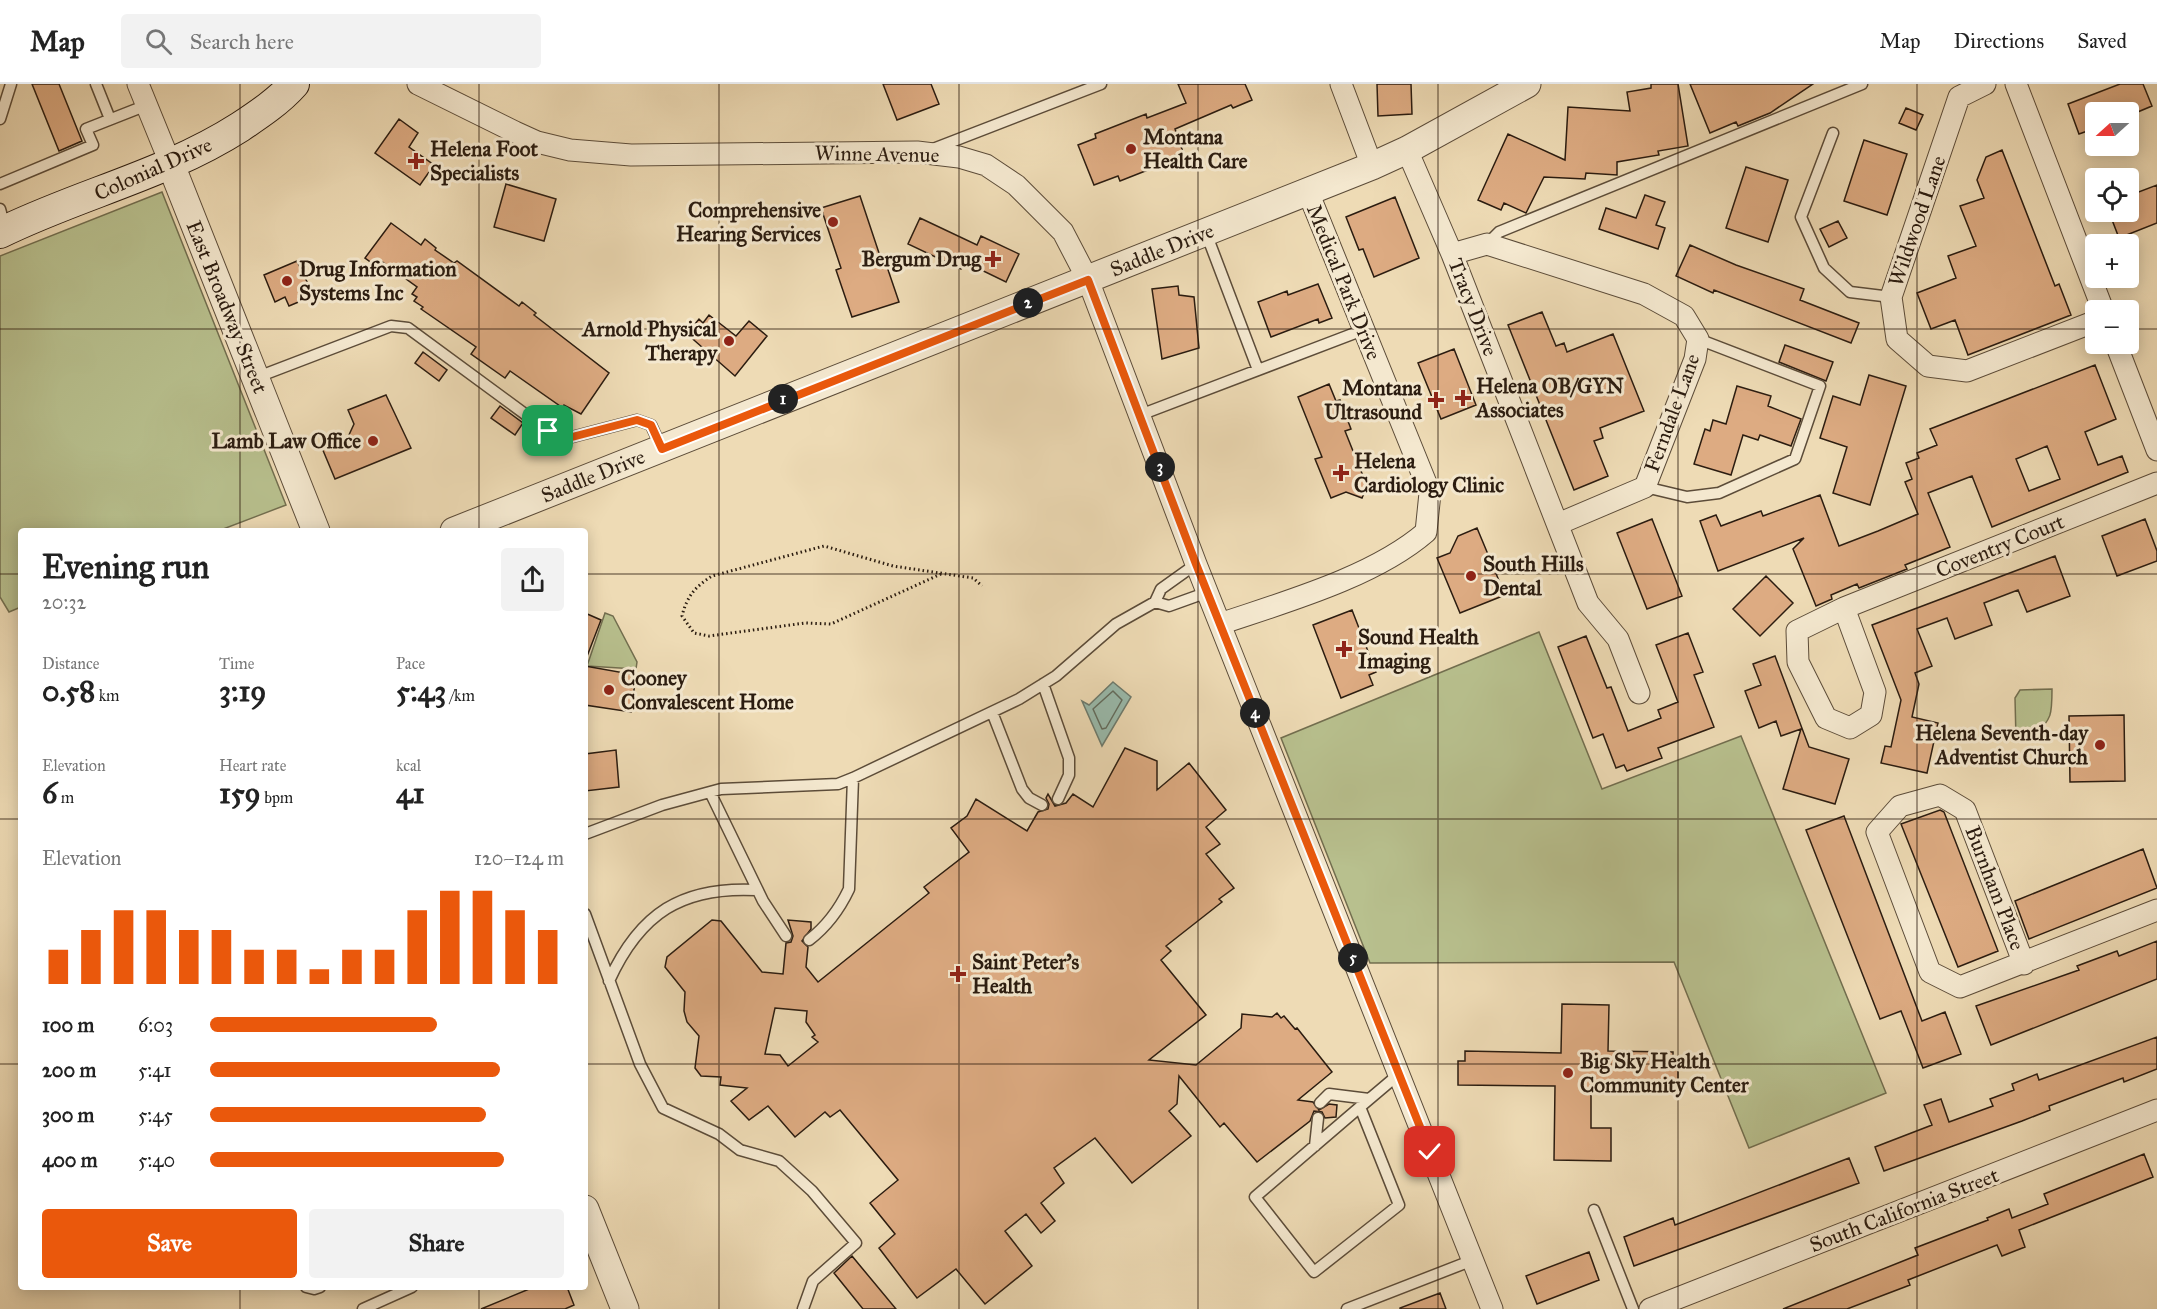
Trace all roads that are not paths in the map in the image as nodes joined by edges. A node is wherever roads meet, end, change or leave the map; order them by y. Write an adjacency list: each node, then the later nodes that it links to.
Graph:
1 (11, 84): 13 (lane)
2 (96, 84): 14 (lane)
3 (138, 84): 12 (street, East Broadway Street)
4 (294, 84): 18 (main road, Colonial Drive)
5 (418, 84): 17 (street, Winne Avenue)
6 (1101, 84): 17 (lane)
7 (1341, 84): 19 (street)
8 (1527, 84): 16 (street, Saddle Drive)
9 (1862, 84): 24 (lane)
10 (1985, 84): 27 (street, Wildwood Lane)
11 (2016, 84): 28 (street)
12 (147, 105): 14 (lane); 18 (street, East Broadway Street)
13 (0, 119)
14 (110, 119): 20 (lane)
15 (1833, 133): 27 (lane)
16 (1407, 150): 19 (street, Saddle Drive); 25 (street, Tracy Drive)
17 (925, 153): 26 (street, Winne Avenue)
18 (171, 165): 22 (main road, Colonial Drive); 34 (street, East Broadway Street)
19 (1372, 166): 21 (street, Saddle Drive)
20 (0, 184)
21 (1308, 192): 23 (street, Saddle Drive); 30 (street, Medical Park Drive)
22 (2, 224)
23 (1206, 233): 26 (street, Saddle Drive); 33 (lane)
24 (1487, 244): 25 (street); 31 (street, Ferndale Lane)
25 (1452, 254): 41 (street, Tracy Drive)
26 (1088, 280): 35 (street, Winne Avenue); 37 (street, Saddle Drive)
27 (1891, 297): 29 (street, Wildwood Lane)
28 (2099, 300)
29 (2085, 325)
30 (1363, 330): 33 (lane); 48 (street, Medical Park Drive)
31 (1698, 339): 40 (street, Ferndale Lane); 40 (lane)
32 (2120, 354): 36 (street)
33 (1258, 370): 35 (lane)
34 (255, 378): 37 (lane); 42 (street, East Broadway Street)
35 (1140, 414): 44 (street, Winne Avenue)
36 (2153, 428): 38 (street)
37 (662, 449): 43 (street, Saddle Drive)
38 (2157, 450)
39 (2157, 483): 47 (street, Coventry Court)
40 (1645, 487): 41 (street, Ferndale Lane)
41 (1558, 524): 50 (street, Tracy Drive)
42 (315, 528)
43 (462, 528)
44 (1196, 564): 45 (street, Winne Avenue); 46 (lane)
45 (1208, 592): 46 (lane); 48 (street, Winne Avenue)
46 (1155, 602): 49 (lane)
47 (1844, 608): 47 (street, Coventry Court)
48 (1220, 624): 64 (street, Winne Avenue)
49 (1044, 684): 51 (lane); 54 (lane)
50 (1639, 693)
51 (992, 712): 52 (lane); 55 (lane)
52 (853, 778): 53 (lane); 61 (lane)
53 (710, 792): 56 (lane); 57 (lane)
54 (1058, 799)
55 (1042, 805)
56 (588, 833)
57 (758, 890): 60 (lane); 63 (lane)
58 (2157, 910): 62 (street, Burnham Place)
59 (588, 922): 63 (lane)
60 (786, 936)
61 (809, 940)
62 (2024, 964): 62 (street, Burnham Place)
63 (609, 981): 77 (lane)
64 (1399, 1074): 65 (lane); 73 (street, Winne Avenue)
65 (1370, 1099): 66 (lane); 67 (lane)
66 (1320, 1103)
67 (1360, 1107): 70 (lane); 70 (lane)
68 (2157, 1110): 81 (street, South California Street)
69 (1318, 1118): 70 (lane)
70 (1315, 1146)
71 (1594, 1210): 80 (lane)
72 (588, 1221): 76 (street)
73 (1473, 1260): 78 (lane); 79 (street, Winne Avenue)
74 (405, 1290): 75 (lane)
75 (363, 1309)
76 (625, 1309)
77 (803, 1309)
78 (1347, 1309)
79 (1492, 1309)
80 (1632, 1309)
81 (1650, 1309)

